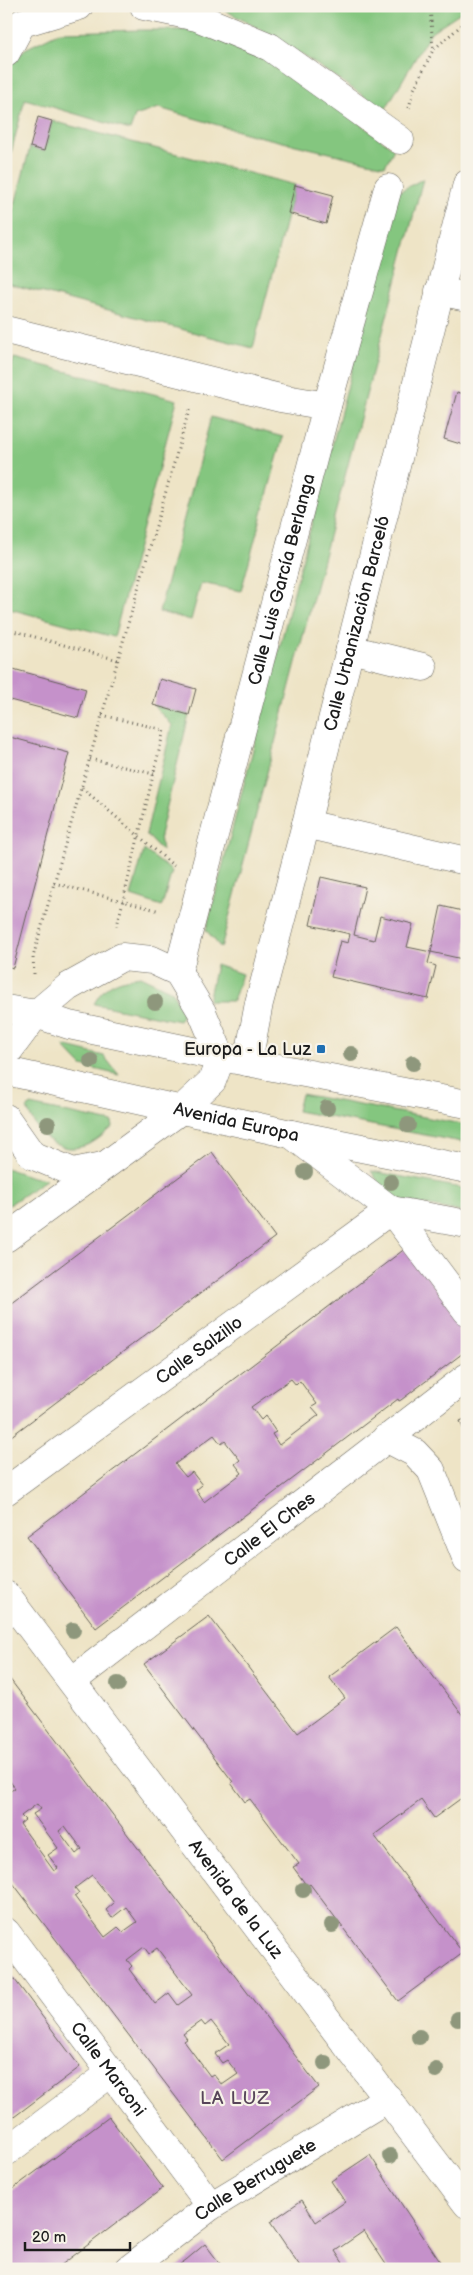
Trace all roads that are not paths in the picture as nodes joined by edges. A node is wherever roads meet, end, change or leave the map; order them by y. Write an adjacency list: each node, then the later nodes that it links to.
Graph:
1 (79, 6): 3 (street)
2 (144, 6): 4 (street)
3 (6, 52)
4 (400, 140)
5 (467, 184): 7 (street, Calle Urbanización Barceló)
6 (388, 188): 10 (street, Calle Luis García Berlanga)
7 (439, 291): 8 (street); 11 (street, Calle Urbanización Barceló)
8 (467, 297)
9 (6, 330): 10 (street)
10 (327, 406): 15 (street, Calle Luis García Berlanga)
11 (350, 649): 12 (street); 13 (street, Calle Urbanización Barceló)
12 (423, 668)
13 (306, 824): 14 (street); 20 (street, Calle Urbanización Barceló)
14 (467, 861)
15 (178, 972): 17 (street); 19 (street)
16 (6, 1009): 17 (street)
17 (36, 1014): 18 (street); 19 (street)
18 (6, 1054)
19 (221, 1057): 20 (street); 23 (street)
20 (248, 1062): 22 (street)
21 (6, 1071): 23 (street, Avenida Europa)
22 (467, 1104)
23 (181, 1110): 25 (street, Avenida Europa); 26 (street)
24 (6, 1118): 26 (street)
25 (291, 1134): 27 (street, Avenida Europa); 28 (street)
26 (105, 1166): 30 (street)
27 (467, 1169)
28 (391, 1210): 29 (street); 31 (street); 34 (street, Calle Salzillo)
29 (467, 1224)
30 (6, 1238)
31 (467, 1311)
32 (467, 1377): 33 (street, Calle El Ches)
33 (386, 1438): 35 (street); 37 (street, Calle El Ches)
34 (6, 1491)
35 (467, 1560)
36 (6, 1594): 37 (street, Avenida de la Luz)
37 (72, 1681): 40 (street, Avenida de la Luz)
38 (6, 1932): 39 (street, Calle Marconi)
39 (112, 2072): 41 (street); 43 (street, Calle Marconi)
40 (388, 2098): 42 (street, Avenida de la Luz); 43 (street, Calle Berruguete)
41 (6, 2152)
42 (467, 2204)
43 (211, 2206): 44 (street, Calle Berruguete)
44 (129, 2269)

